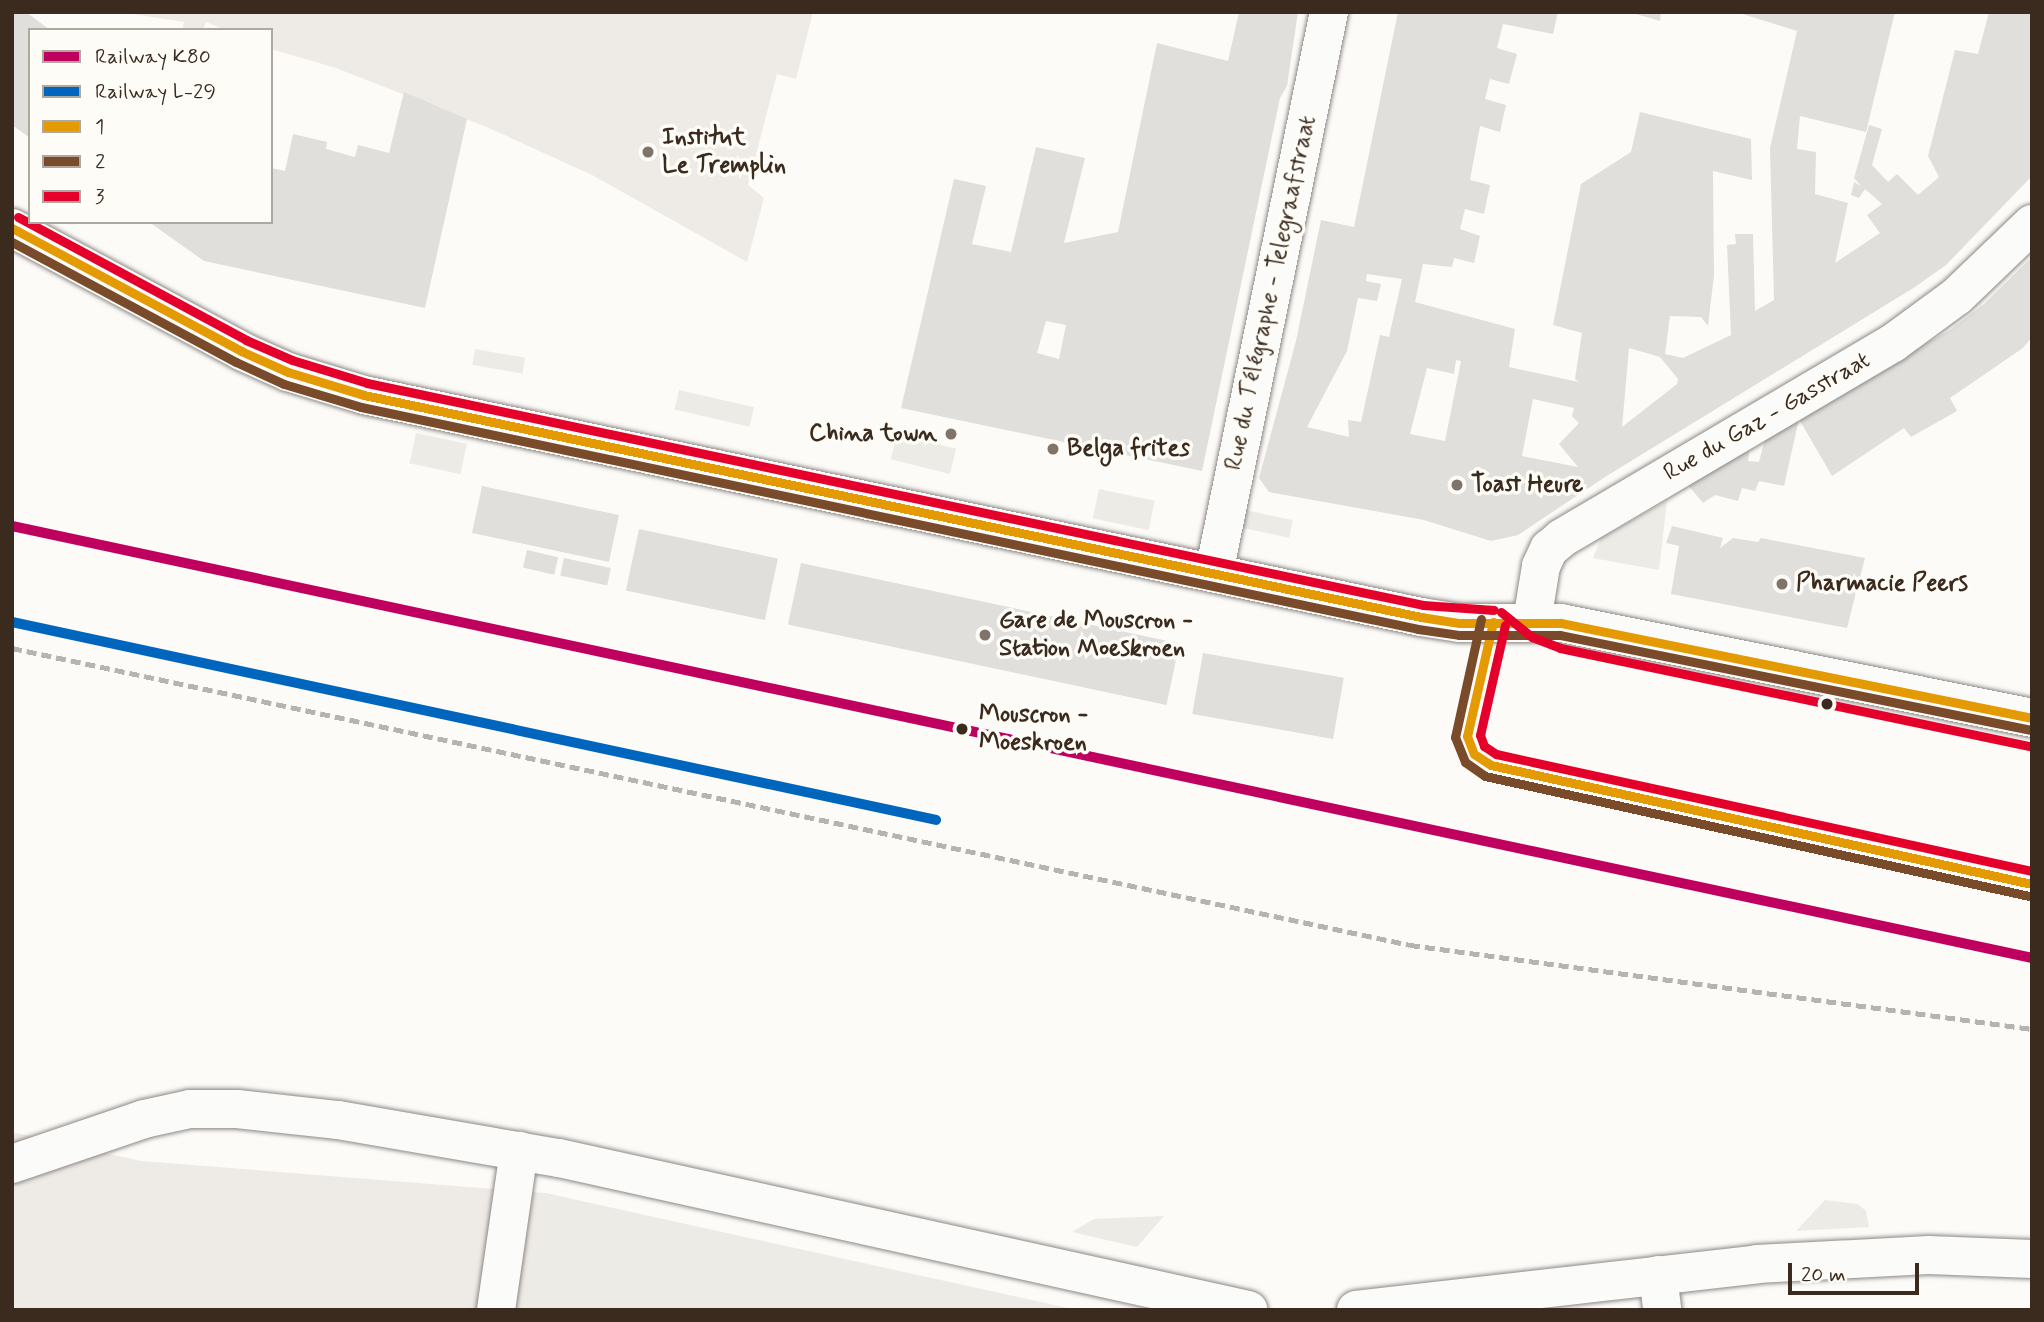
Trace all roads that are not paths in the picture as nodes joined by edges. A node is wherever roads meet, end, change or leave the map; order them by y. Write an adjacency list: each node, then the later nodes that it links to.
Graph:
1 (1328, 12): 4 (street, Rue du Télégraphe - Telegraafstraat)
2 (2032, 224): 5 (street, Rue du Gaz - Gasstraat)
3 (12, 228): 4 (street)
4 (1214, 573): 5 (street)
5 (1532, 621): 6 (street)
6 (2032, 718)
7 (519, 1151): 8 (street); 11 (street); 12 (street)
8 (12, 1164)
9 (2032, 1259): 10 (street)
10 (1660, 1292): 13 (street)
11 (496, 1310)
12 (1248, 1310)
13 (1356, 1310)

